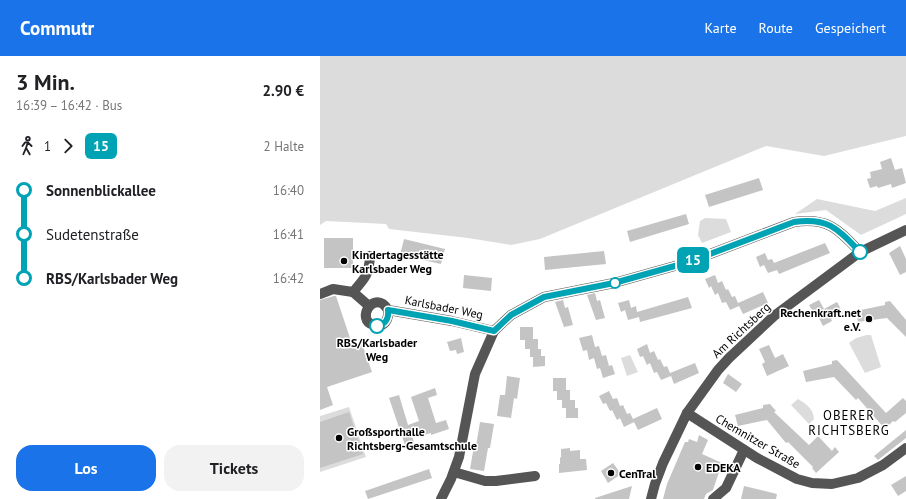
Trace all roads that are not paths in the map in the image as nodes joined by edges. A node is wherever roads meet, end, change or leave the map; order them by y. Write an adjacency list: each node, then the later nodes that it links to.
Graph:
1 (906, 230): 2 (street, Am Richtsberg)
2 (860, 252): 8 (street); 9 (street, Am Richtsberg)
3 (370, 256): 4 (street)
4 (353, 292): 5 (street); 6 (street)
5 (320, 294)
6 (369, 306): 7 (street, Karlsbader Weg); 7 (street, Karlsbader Weg)
7 (388, 310): 8 (street, Karlsbader Weg)
8 (494, 331): 12 (street)
9 (687, 413): 11 (street, Chemnitzer Straße); 15 (street, Am Richtsberg)
10 (906, 448): 11 (street, Chemnitzer Straße)
11 (744, 450): 16 (street)
12 (454, 472): 13 (street); 14 (street)
13 (535, 476)
14 (441, 499)
15 (651, 499)
16 (713, 499)

